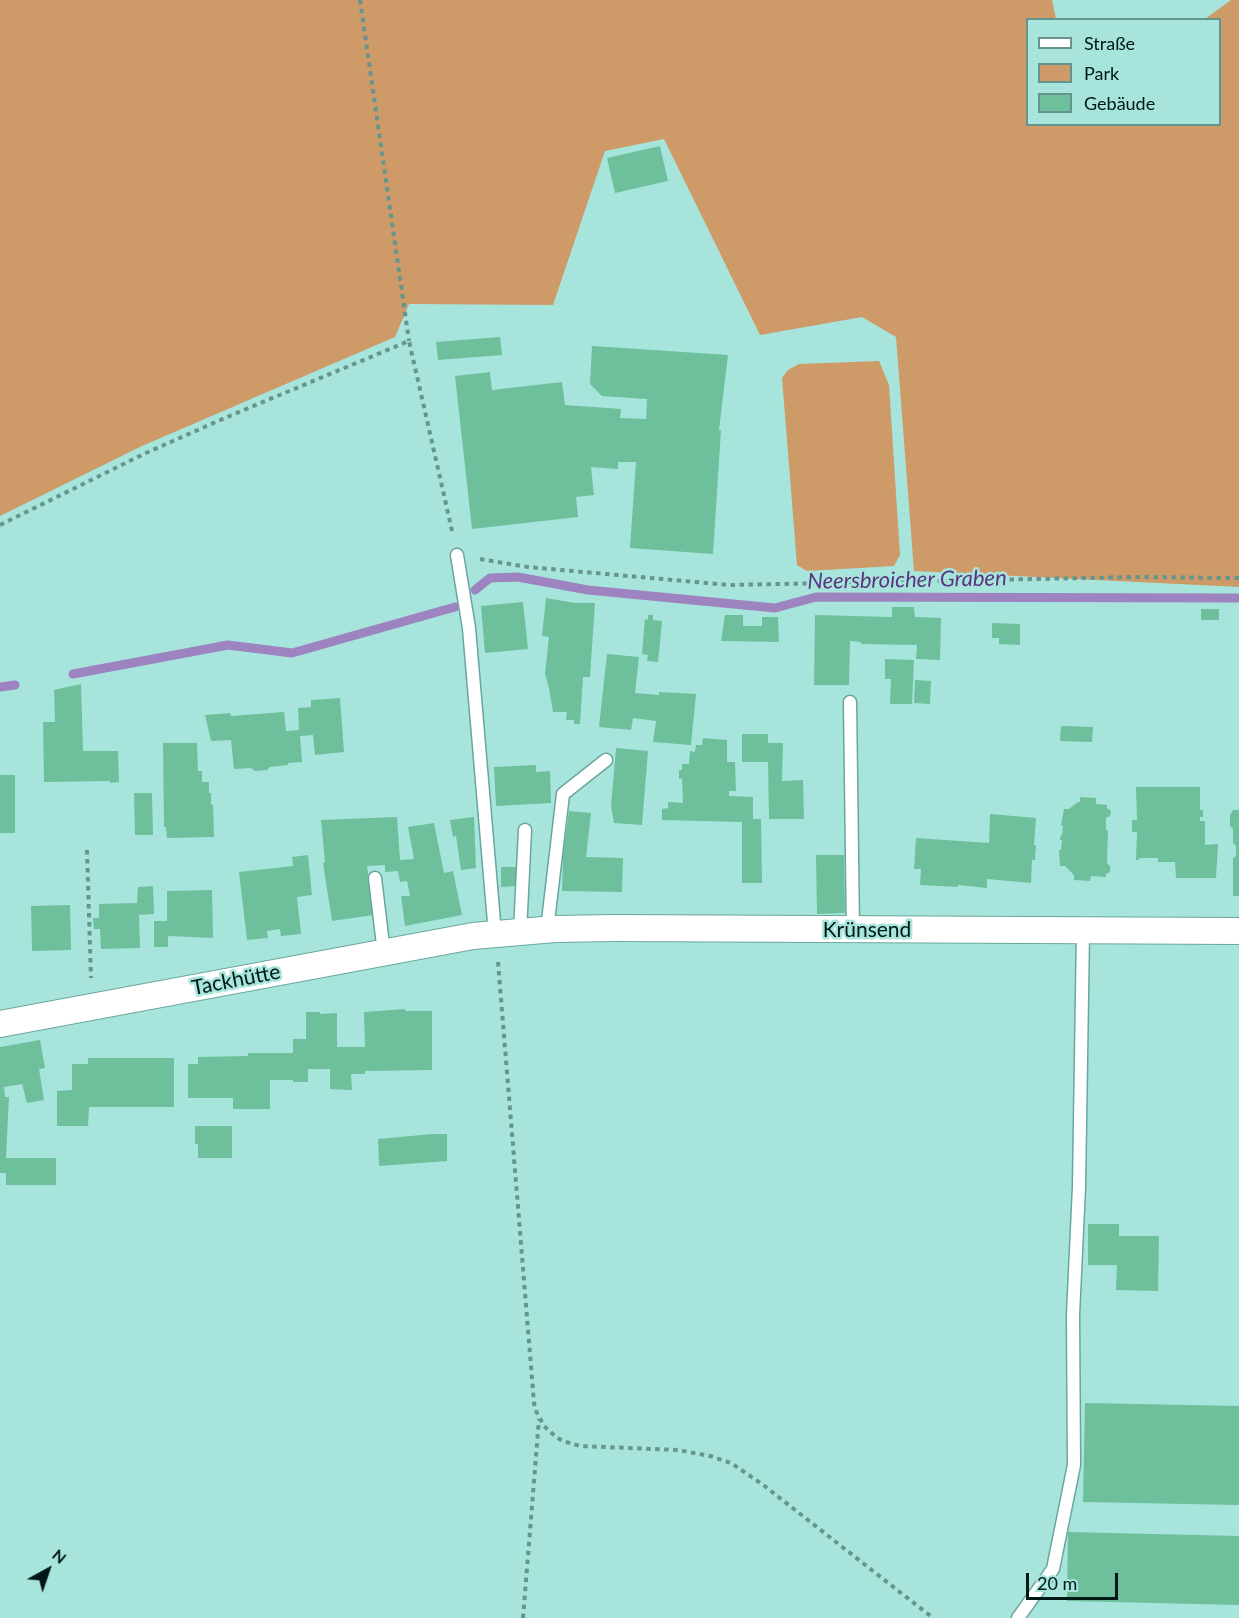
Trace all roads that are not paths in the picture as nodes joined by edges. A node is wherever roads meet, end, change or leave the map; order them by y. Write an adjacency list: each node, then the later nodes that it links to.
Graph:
1 (457, 555): 11 (lane)
2 (850, 702): 7 (lane)
3 (606, 760): 6 (lane)
4 (525, 830): 10 (lane)
5 (375, 879): 12 (lane)
6 (547, 930): 7 (street, Krünsend); 10 (street, Krünsend)
7 (853, 930): 8 (street, Krünsend)
8 (1083, 931): 9 (street, Krünsend); 14 (lane)
9 (1239, 931)
10 (520, 932): 11 (street, Krünsend)
11 (484, 935): 12 (street, Tackhütte)
12 (384, 953): 13 (street, Tackhütte)
13 (0, 1024)
14 (1018, 1618)

